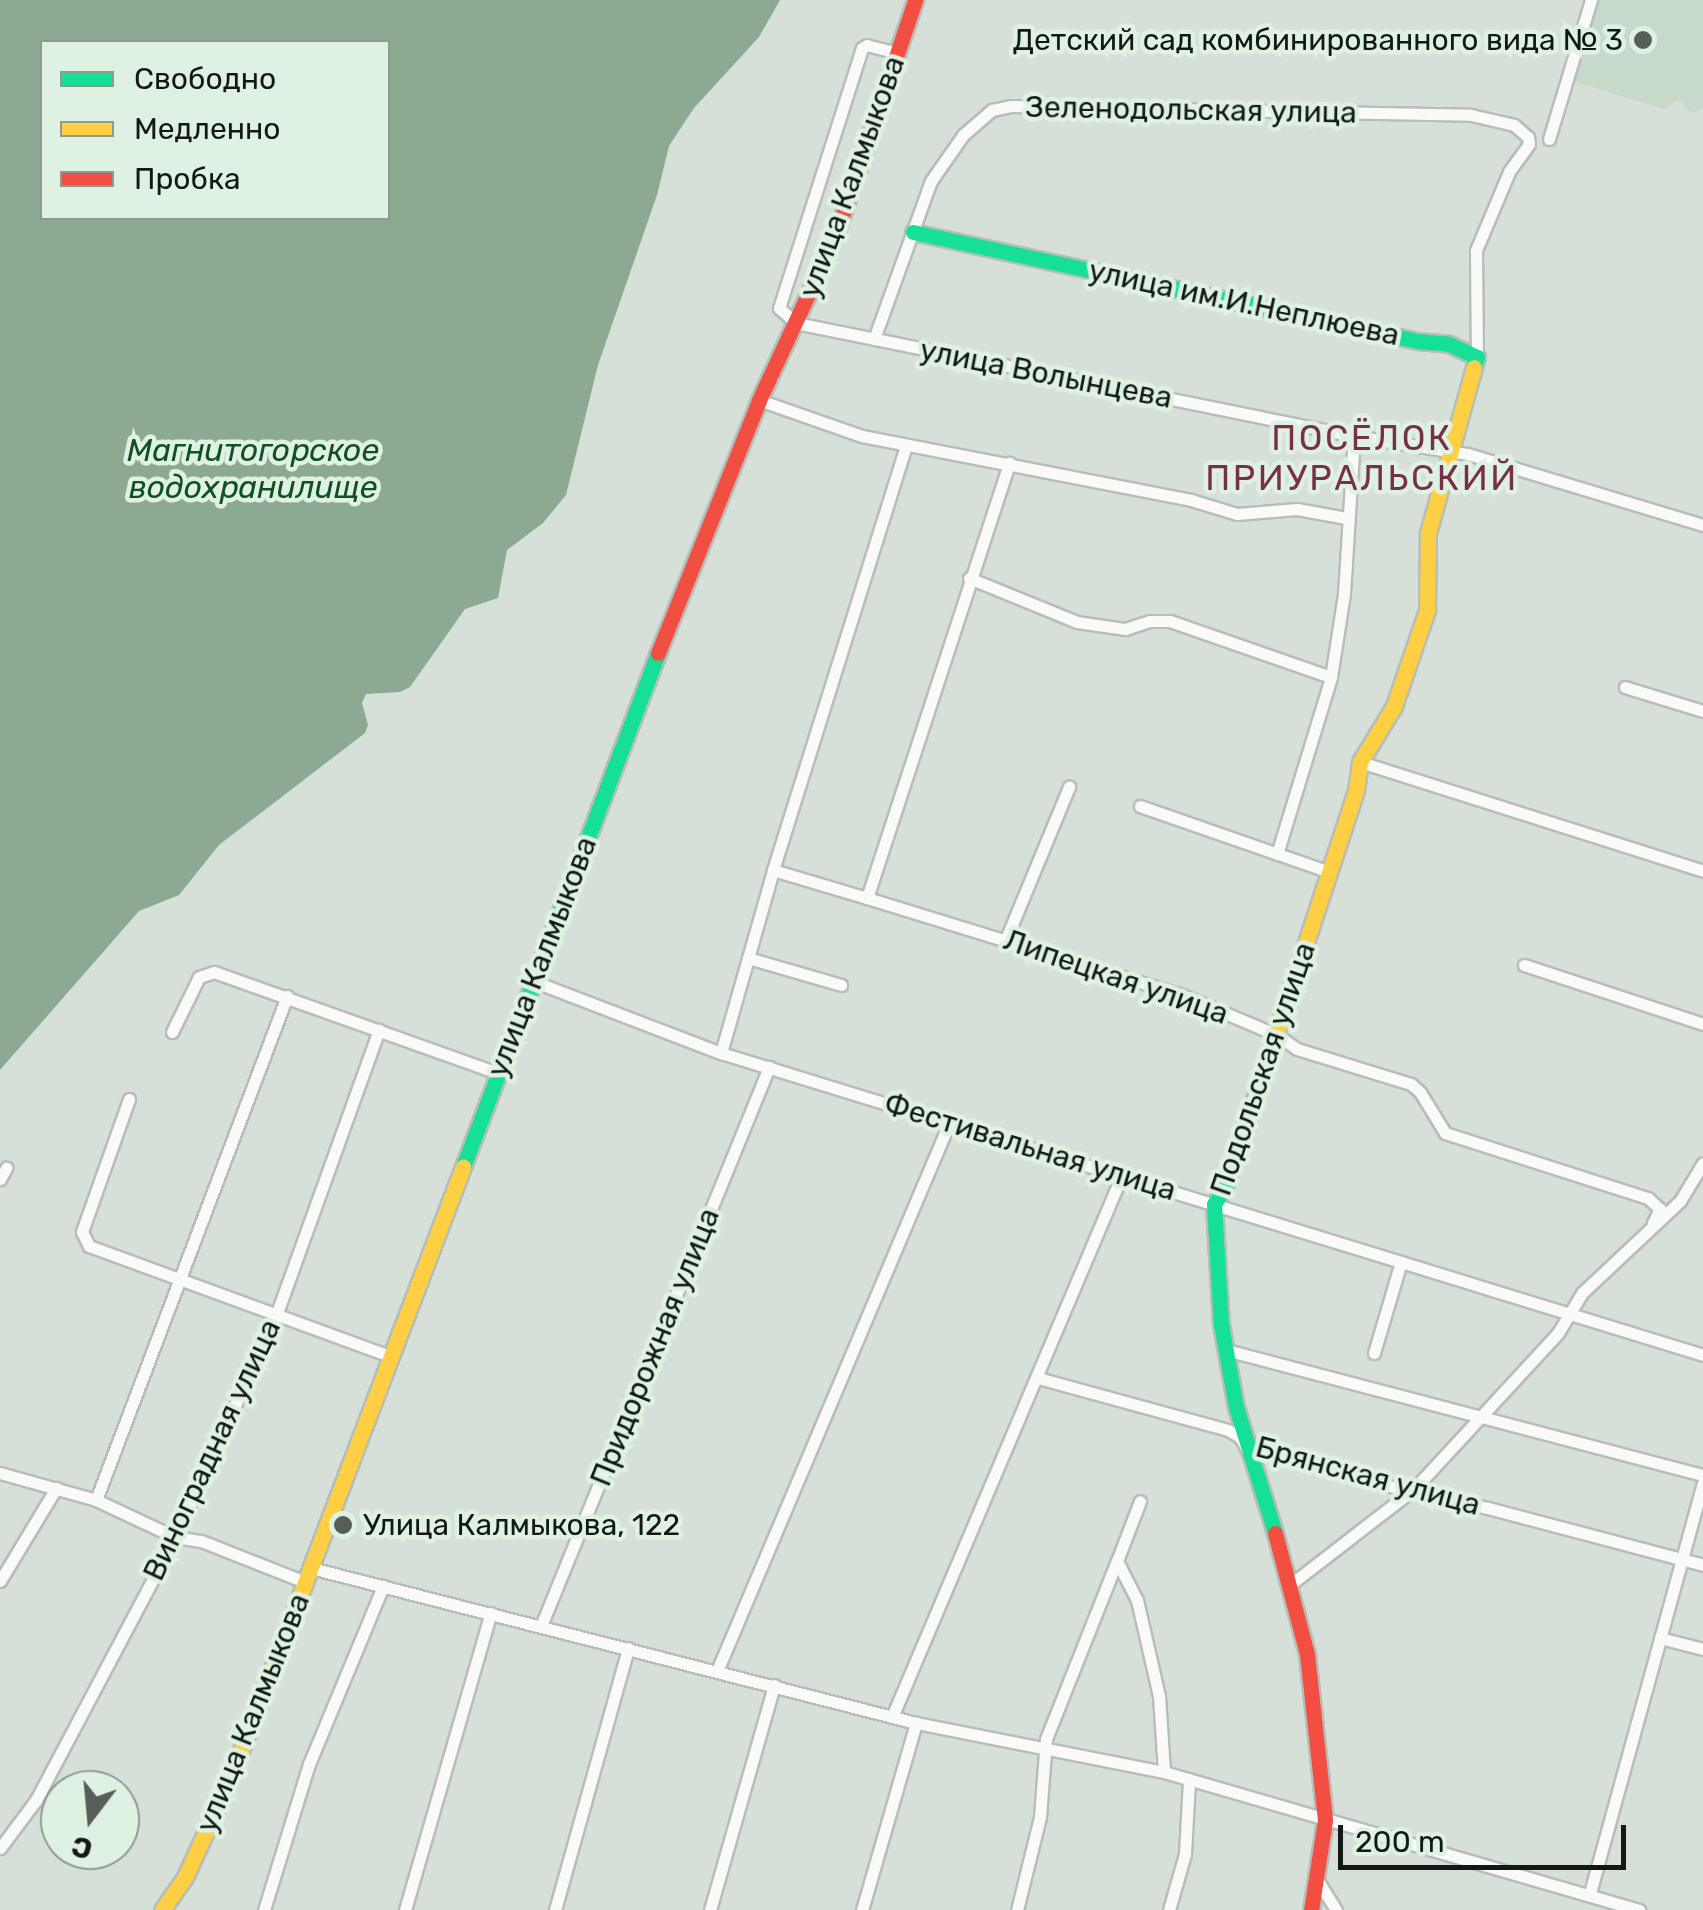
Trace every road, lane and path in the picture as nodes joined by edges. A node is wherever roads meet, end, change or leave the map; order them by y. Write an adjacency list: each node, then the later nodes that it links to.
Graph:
1 (916, 0): 3 (street, улица Калмыкова)
2 (1591, 0): 4 (street)
3 (898, 53): 6 (street, улица Калмыкова); 6 (street)
4 (1549, 139)
5 (914, 232): 7 (street, Зеленодольская улица); 8 (street, улица им.И.Неплюева); 8 (street, Зеленодольская улица)
6 (796, 323): 7 (street, улица Волынцева); 9 (street, улица Калмыкова)
7 (874, 339): 10 (street, улица Волынцева)
8 (1477, 357): 12 (street)
9 (759, 400): 11 (street); 31 (street, улица Калмыкова)
10 (1354, 436): 12 (street, улица Волынцева); 14 (street)
11 (906, 446): 13 (street); 24 (street)
12 (1450, 451): 15 (street, улица Волынцева); 20 (street, Подольская улица)
13 (1009, 462): 14 (street); 16 (street)
14 (1346, 518): 17 (street)
15 (1703, 525)
16 (970, 578): 17 (street); 27 (street)
17 (1331, 677): 23 (street)
18 (1625, 687): 19 (street)
19 (1703, 711)
20 (1360, 762): 25 (street); 26 (street, Подольская улица)
21 (1069, 787): 28 (street)
22 (1140, 806): 23 (street)
23 (1277, 854): 26 (street)
24 (773, 870): 27 (street, Липецкая улица); 29 (street)
25 (1703, 871)
26 (1330, 872): 37 (street, Подольская улица)
27 (866, 898): 28 (street, Липецкая улица)
28 (1006, 939): 37 (street, Липецкая улица)
29 (748, 958): 32 (street); 38 (street)
30 (1524, 965): 34 (street)
31 (533, 981): 38 (street, Фестивальная улица); 40 (street, улица Калмыкова)
32 (841, 985)
33 (287, 996): 35 (street); 36 (street); 48 (street)
34 (1703, 1024)
35 (379, 1030): 40 (street); 49 (street, Виноградная улица)
36 (172, 1032)
37 (1276, 1034): 45 (street, Подольская улица); 46 (street, Липецкая улица)
38 (722, 1053): 39 (street, Фестивальная улица)
39 (768, 1068): 42 (street, Фестивальная улица); 74 (street, Придорожная улица)
40 (497, 1074): 54 (street, улица Калмыкова)
41 (129, 1100): 48 (street)
42 (950, 1121): 44 (street, Фестивальная улица); 78 (street)
43 (1703, 1163): 46 (street)
44 (1122, 1175): 45 (street, Фестивальная улица); 55 (street)
45 (1214, 1204): 47 (street, Фестивальная улица); 51 (street, Подольская улица)
46 (1654, 1224): 50 (street)
47 (1401, 1262): 50 (street, Фестивальная улица); 52 (street)
48 (181, 1278): 49 (street); 63 (street)
49 (277, 1313): 54 (street); 65 (street, Виноградная улица)
50 (1566, 1314): 53 (street, Фестивальная улица); 56 (street)
51 (1226, 1350): 56 (street); 57 (street, Подольская улица)
52 (1374, 1354)
53 (1703, 1355)
54 (388, 1356): 69 (street, улица Калмыкова)
55 (1038, 1378): 57 (street, Брянская улица); 80 (street)
56 (1479, 1414): 59 (street); 62 (street)
57 (1246, 1448): 62 (street, Брянская улица); 71 (street, Подольская улица)
58 (0, 1473): 61 (street)
59 (1703, 1475)
60 (1703, 1483): 66 (street)
61 (56, 1488): 63 (street); 70 (street)
62 (1414, 1490): 66 (street, Брянская улица); 71 (street)
63 (96, 1500): 65 (street)
64 (1140, 1501): 67 (street)
65 (175, 1537): 69 (street); 86 (street, Виноградная улица)
66 (1682, 1560): 68 (street, Брянская улица); 75 (street)
67 (1117, 1562): 82 (street); 83 (street)
68 (1703, 1565)
69 (308, 1575): 72 (street); 90 (street, улица Калмыкова)
70 (0, 1580)
71 (1291, 1584): 85 (street, Подольская улица)
72 (383, 1586): 73 (street); 91 (street)
73 (491, 1613): 74 (street); 92 (street)
74 (541, 1626): 76 (street)
75 (1660, 1638): 77 (street); 88 (street)
76 (628, 1648): 78 (street); 93 (street)
77 (1703, 1649)
78 (717, 1671): 79 (street)
79 (774, 1685): 80 (street); 94 (street)
80 (892, 1717): 81 (street)
81 (916, 1723): 82 (street); 95 (street)
82 (1046, 1751): 83 (street); 96 (street)
83 (1164, 1772): 84 (street)
84 (1189, 1779): 85 (street); 97 (street)
85 (1325, 1820): 87 (street, Подольская улица); 88 (street)
86 (0, 1848)
87 (1318, 1881): 98 (street, Подольская улица); 99 (street)
88 (1590, 1893): 89 (street)
89 (1606, 1905): 100 (street)
90 (162, 1910)
91 (264, 1910)
92 (404, 1910)
93 (555, 1910)
94 (710, 1910)
95 (862, 1910)
96 (1017, 1910)
97 (1170, 1910)
98 (1311, 1910)
99 (1336, 1910)
100 (1639, 1910)

